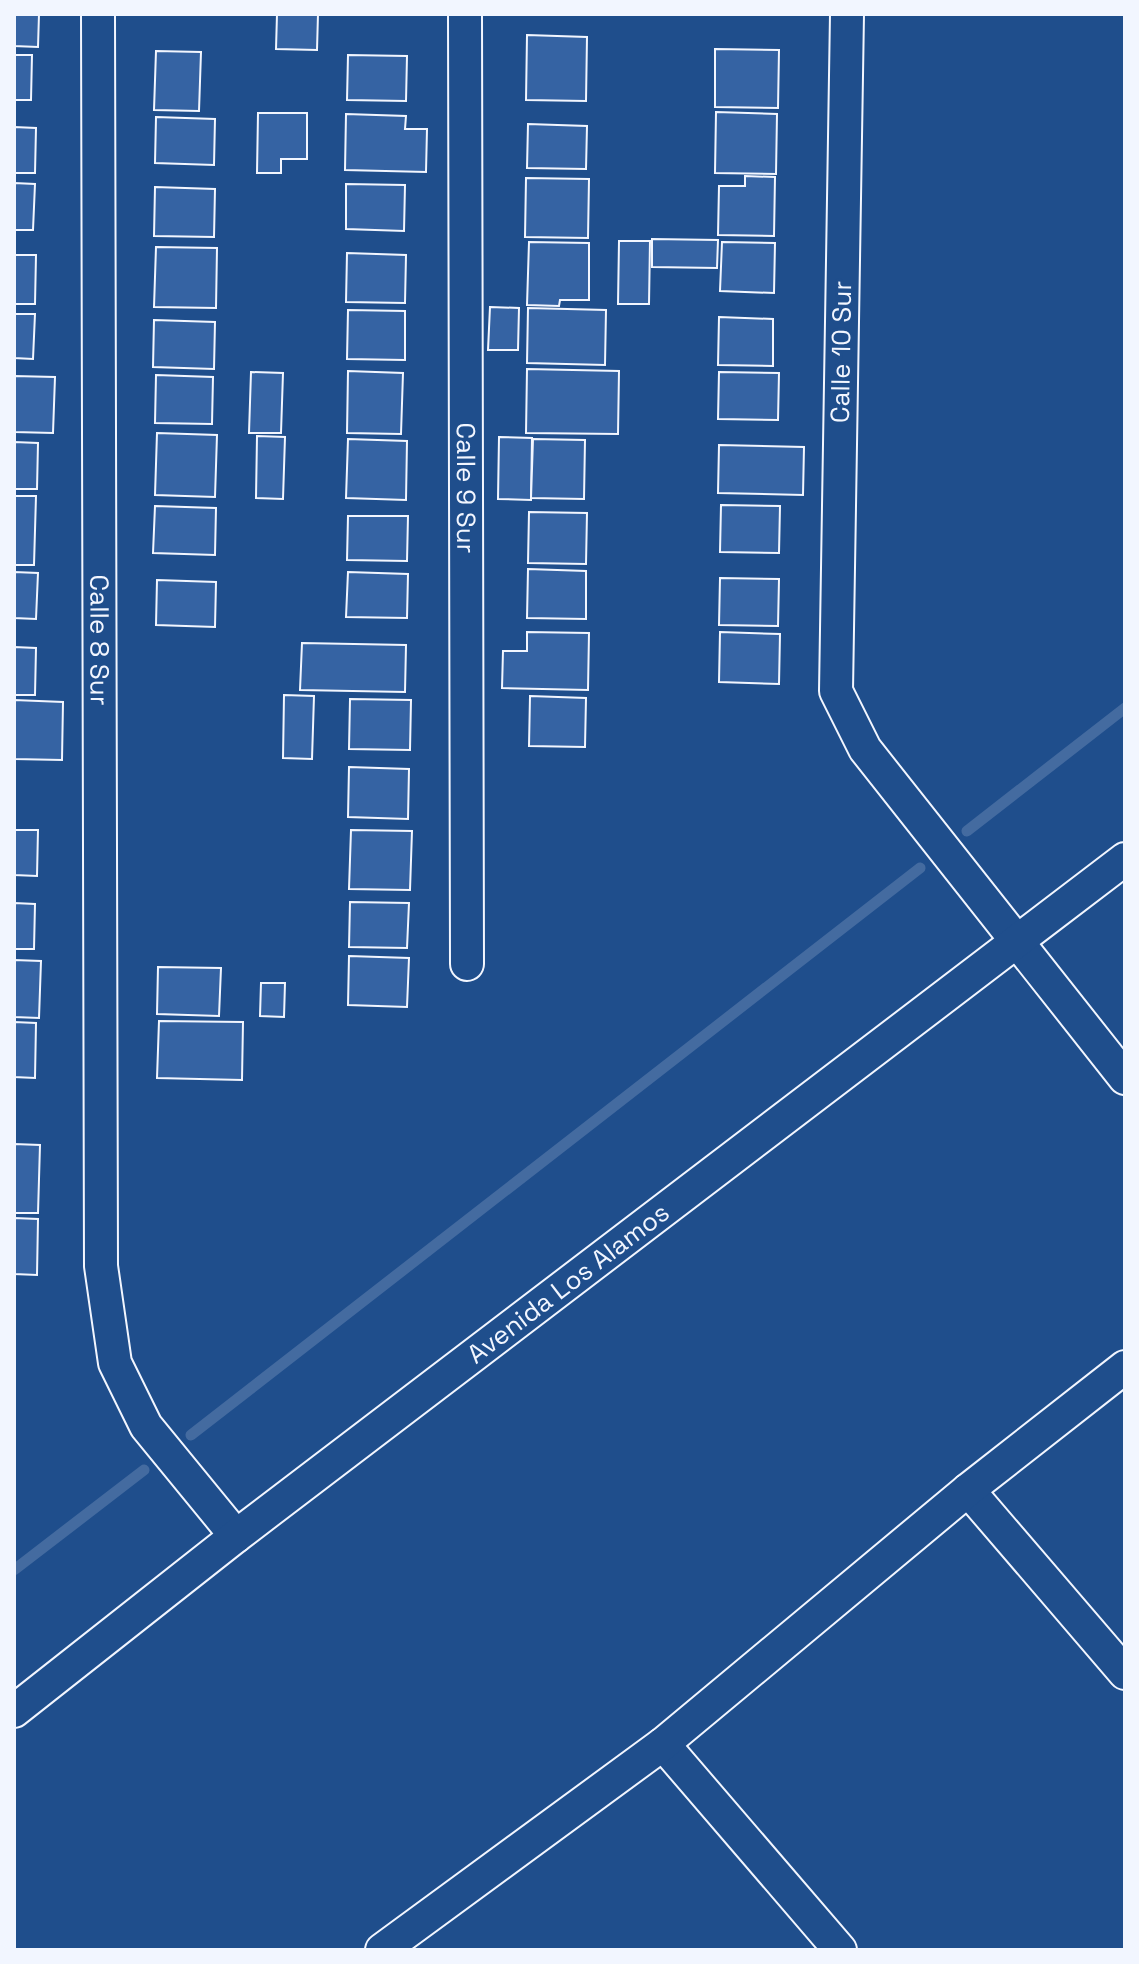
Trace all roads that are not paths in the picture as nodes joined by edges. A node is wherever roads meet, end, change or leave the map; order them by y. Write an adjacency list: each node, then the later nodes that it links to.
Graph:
1 (98, 14): 10 (street, Calle 8 Sur)
2 (465, 14): 6 (street, Calle 9 Sur)
3 (847, 14): 5 (street, Calle 10 Sur)
4 (1125, 859): 5 (street, Avenida Los Alamos)
5 (1015, 940): 7 (street); 10 (street, Avenida Los Alamos)
6 (467, 964)
7 (1125, 1078)
8 (1125, 1367): 9 (street)
9 (968, 1490): 11 (street); 13 (street)
10 (236, 1536): 12 (street, Avenida Los Alamos)
11 (1125, 1673)
12 (14, 1711)
13 (663, 1744): 14 (street); 15 (street)
14 (382, 1950)
15 (840, 1950)

